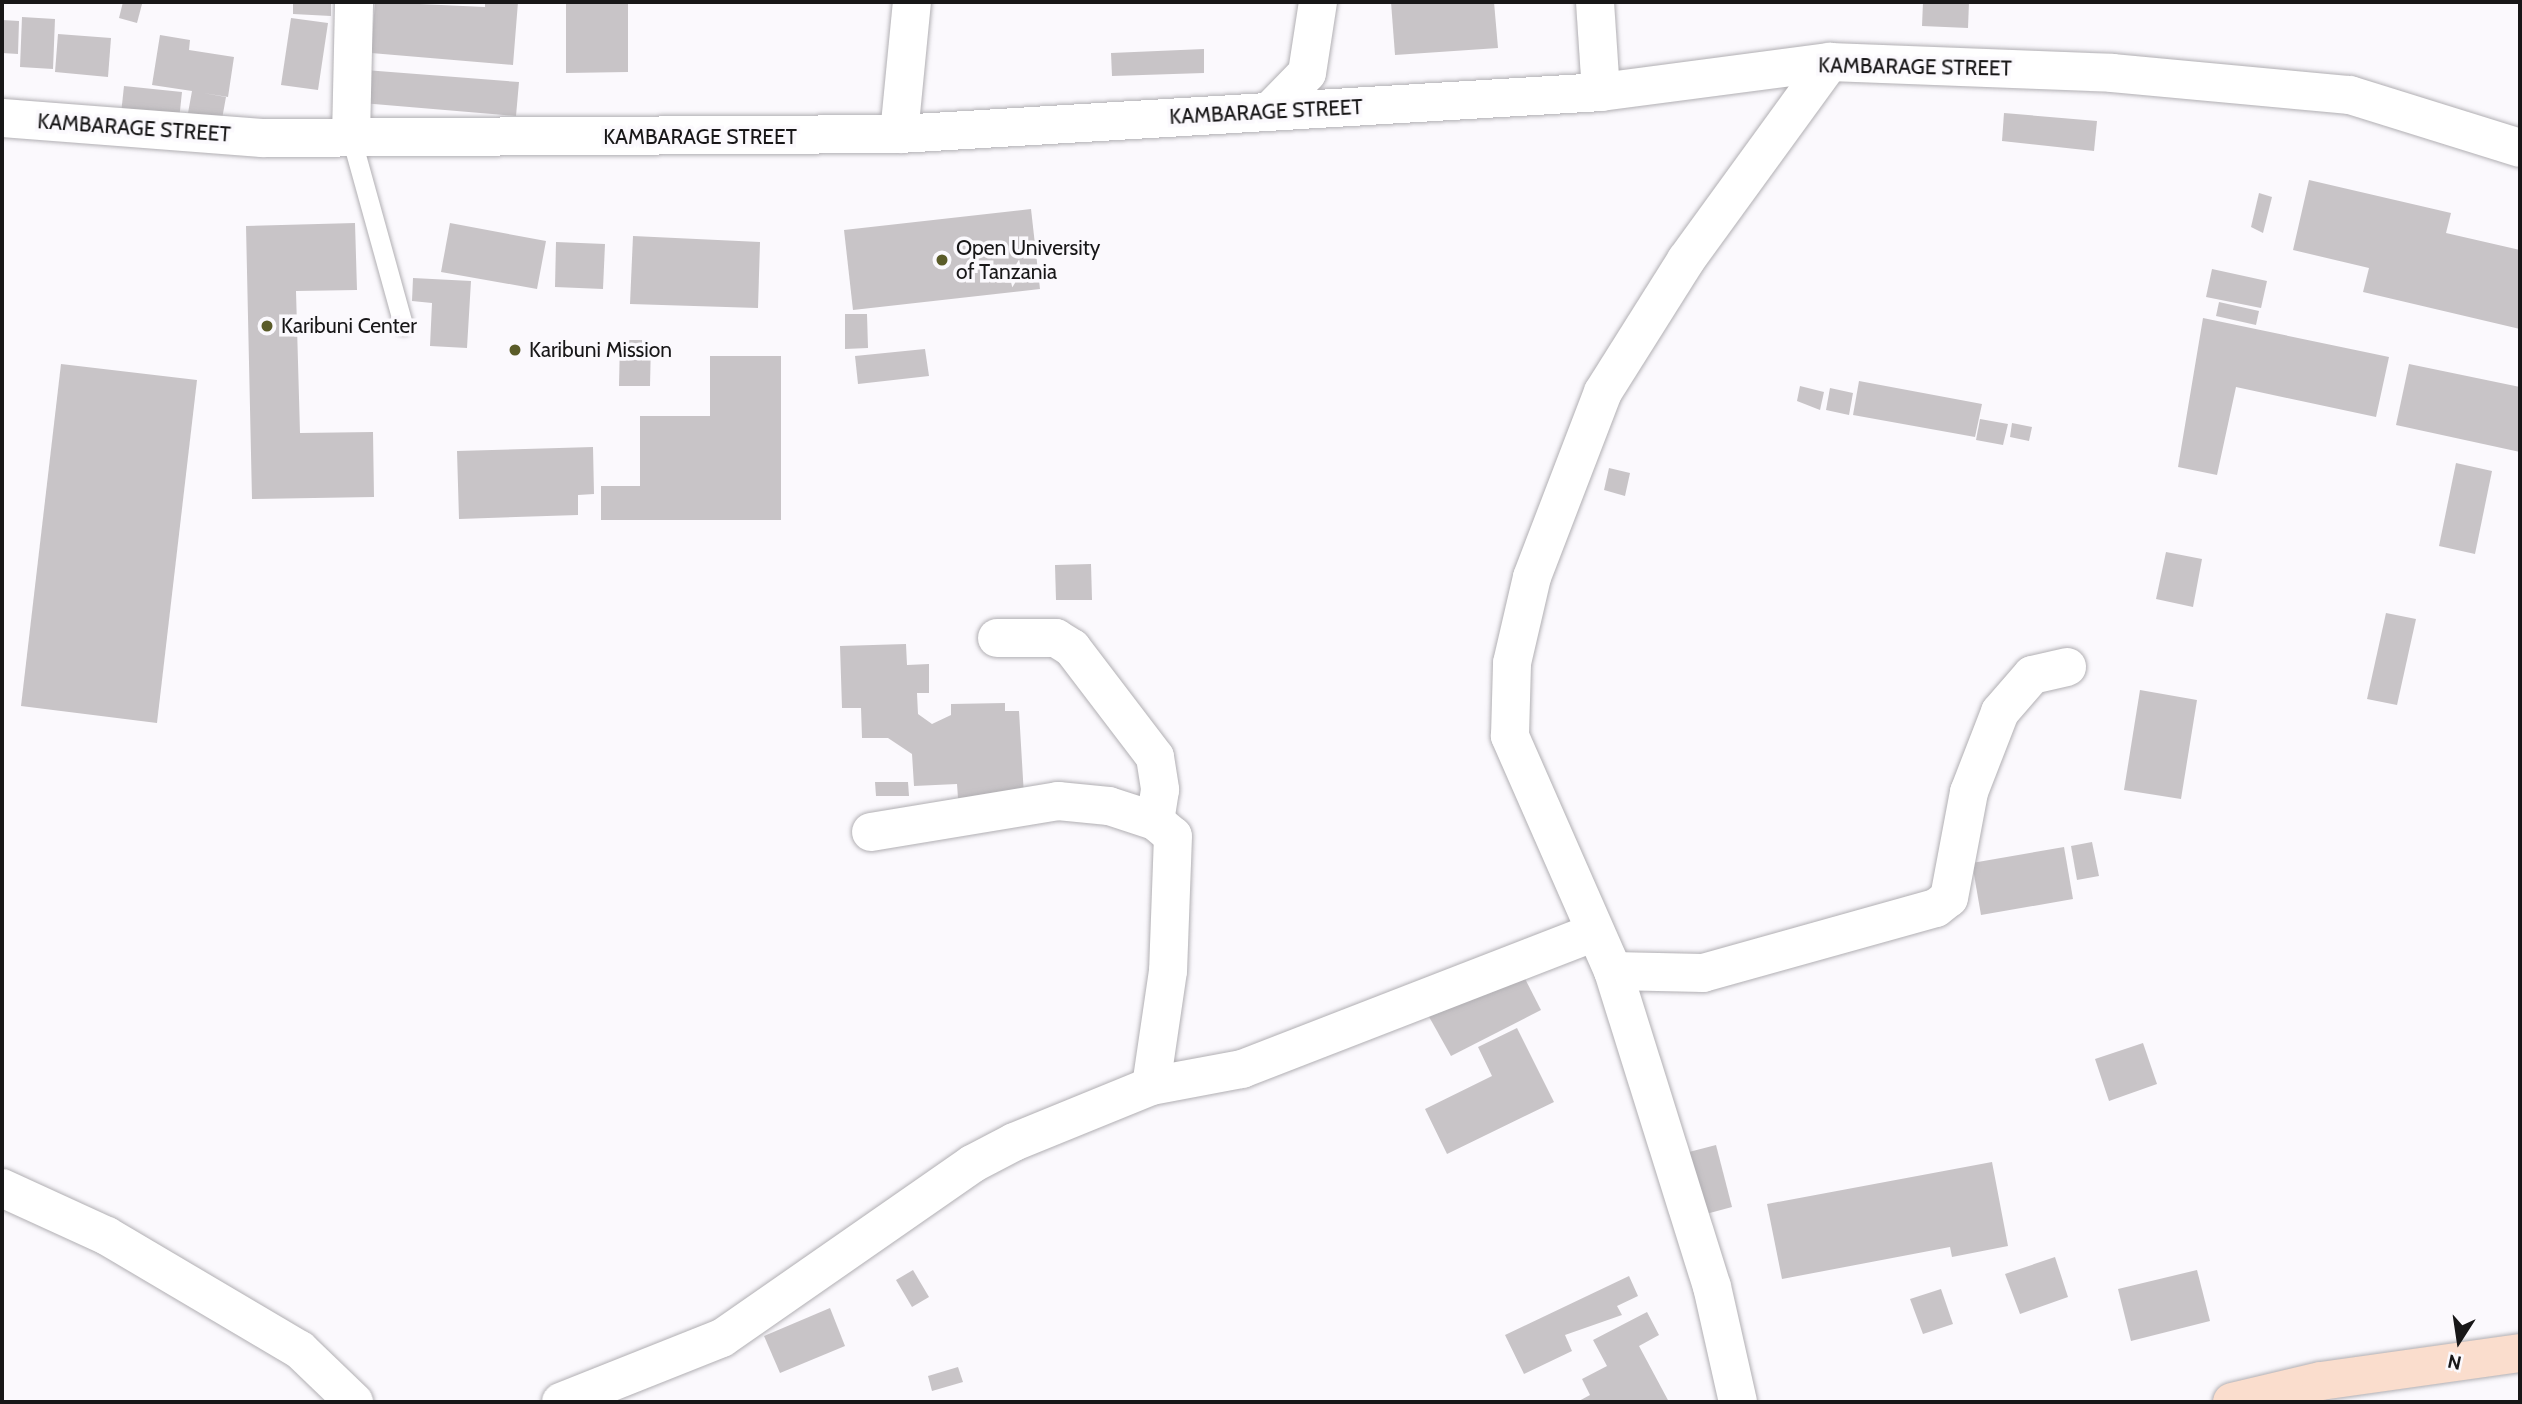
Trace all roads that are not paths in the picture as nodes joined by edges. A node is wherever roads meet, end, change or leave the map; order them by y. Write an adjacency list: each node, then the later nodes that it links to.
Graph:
1 (354, 2): 10 (street)
2 (912, 2): 9 (street)
3 (1318, 2): 7 (street)
4 (1594, 2): 6 (street)
5 (1830, 62): 6 (street, KAMBARAGE STREET); 11 (street, KAMBARAGE STREET); 17 (street)
6 (1601, 92): 7 (street, KAMBARAGE STREET)
7 (1269, 112): 9 (street, KAMBARAGE STREET)
8 (2, 118): 10 (street, KAMBARAGE STREET)
9 (898, 134): 10 (street, KAMBARAGE STREET)
10 (351, 137): 12 (lane)
11 (2520, 149)
12 (403, 325)
13 (997, 638): 15 (street)
14 (2067, 667): 18 (street)
15 (1155, 821): 16 (street); 19 (street)
16 (871, 832)
17 (1593, 933): 18 (street); 19 (street)
18 (1613, 971): 24 (street)
19 (1151, 1086): 23 (street)
20 (2, 1188): 22 (street)
21 (2520, 1353): 25 (street)
22 (354, 1402)
23 (561, 1402)
24 (1738, 1402)
25 (2232, 1402)

